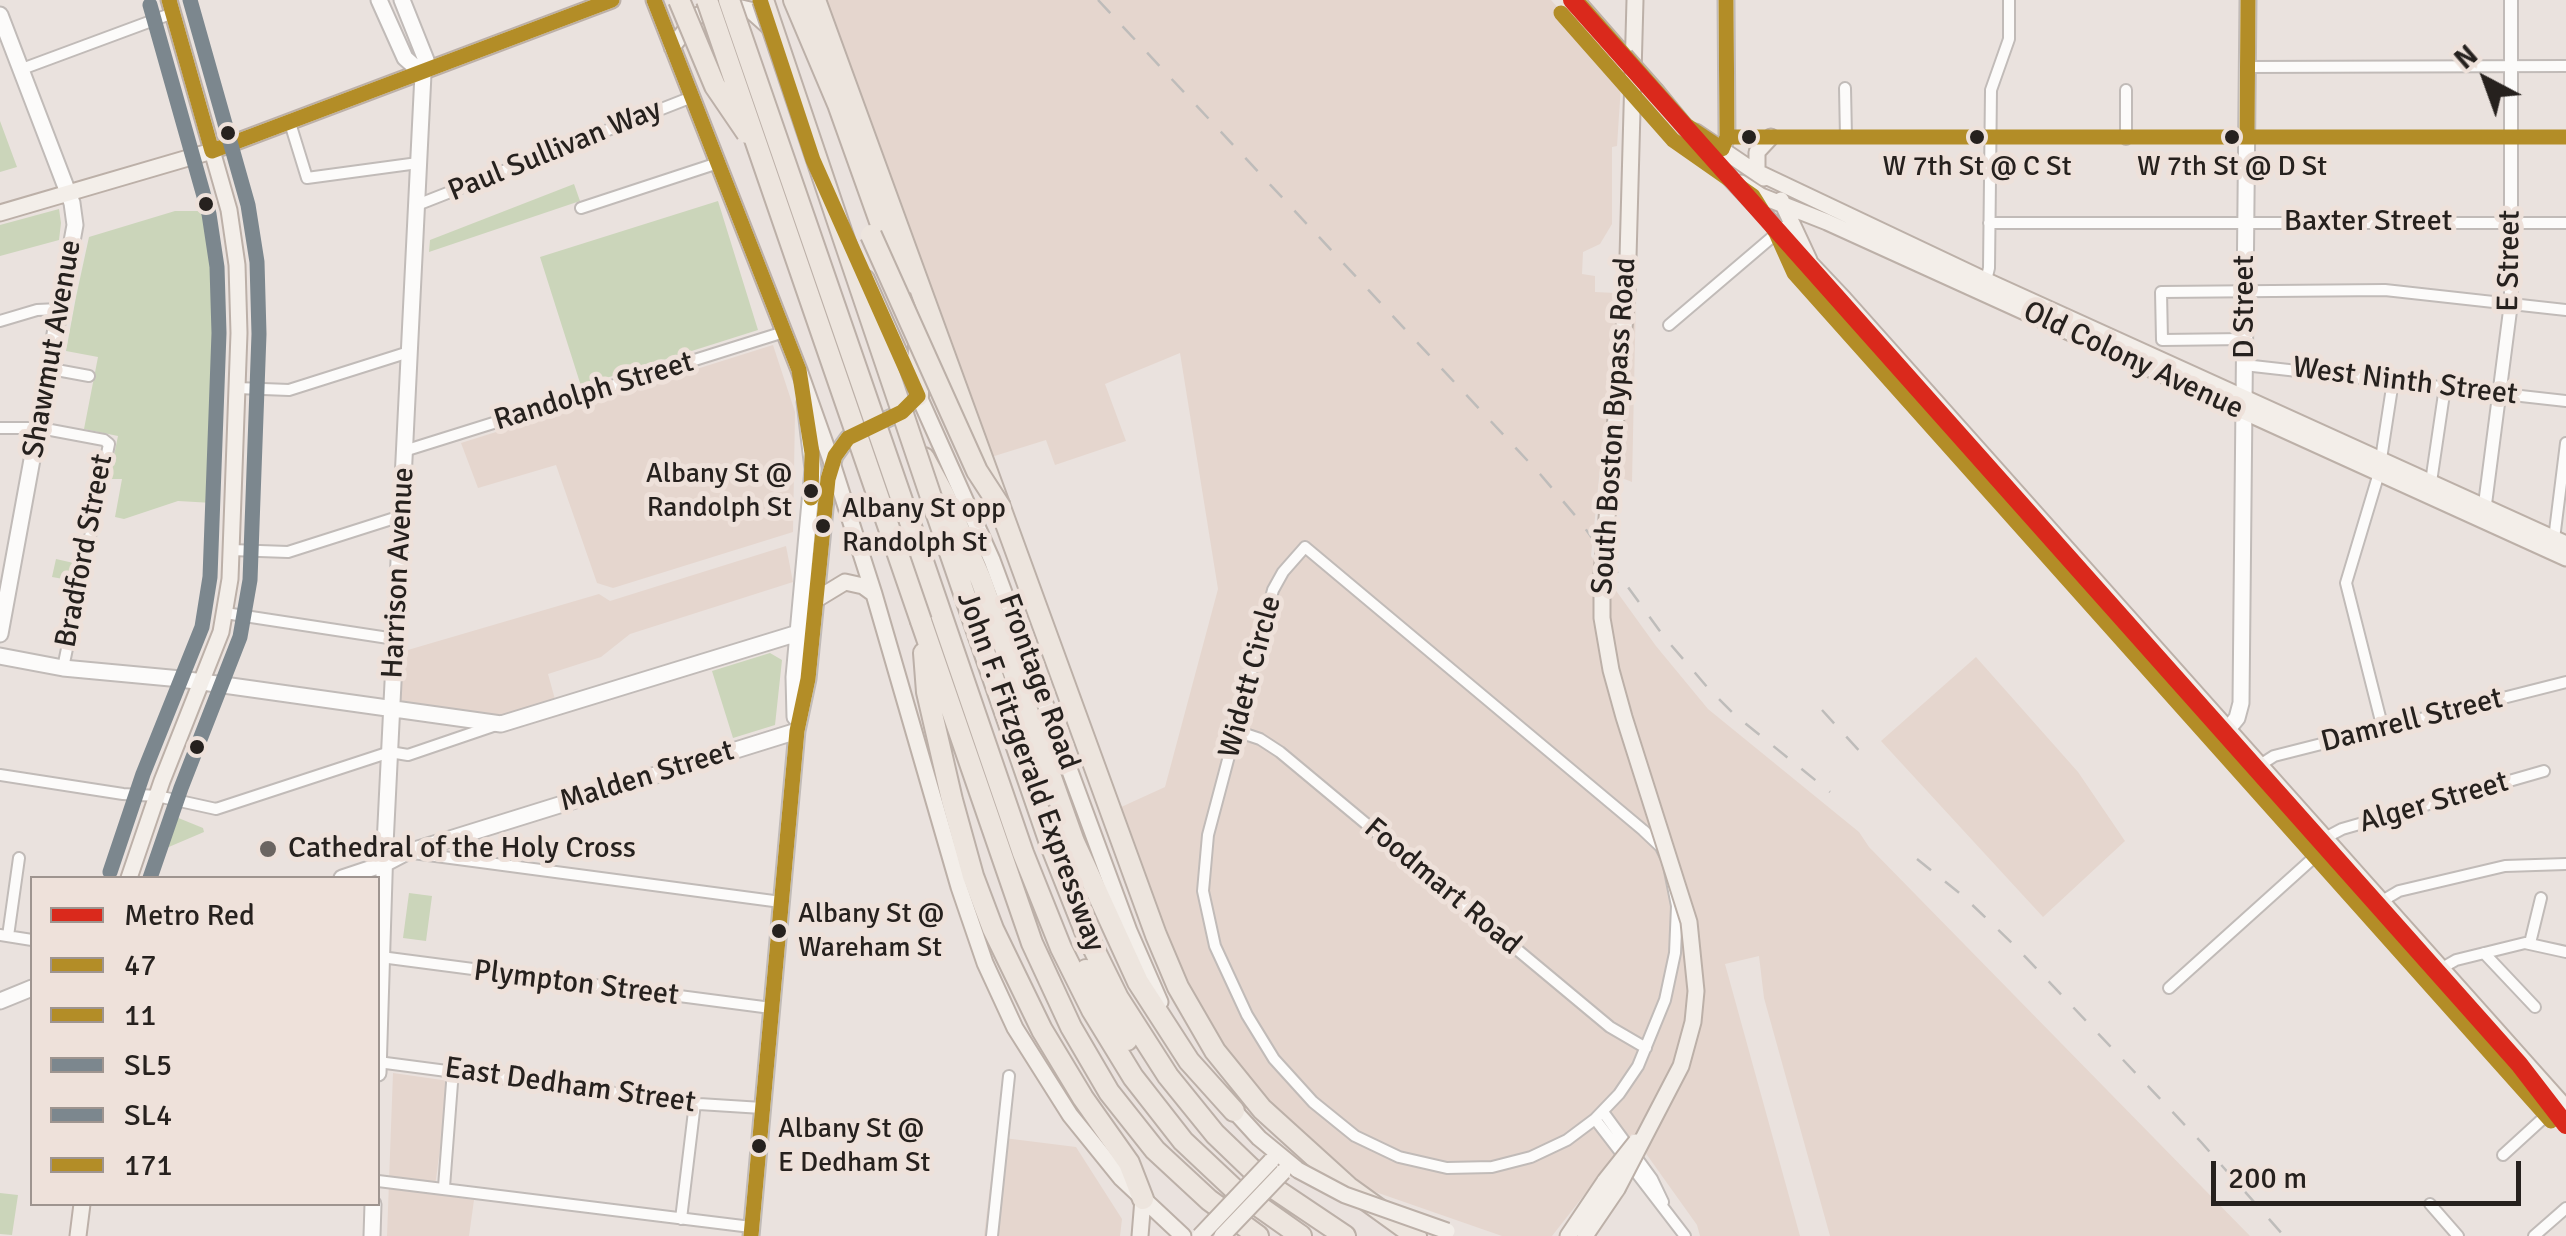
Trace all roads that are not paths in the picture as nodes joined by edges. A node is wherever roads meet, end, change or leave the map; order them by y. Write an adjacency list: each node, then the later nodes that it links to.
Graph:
1 (379, 0): 27 (main road)
2 (402, 0): 27 (main road, Harrison Avenue)
3 (612, 0): 27 (main road)
4 (654, 0): 22 (main road)
5 (680, 0): 41 (highway, bridge)
6 (707, 0): 41 (highway, John F. Fitzgerald Expressway, bridge)
7 (729, 0): 87 (highway, bridge)
8 (744, 0): 87 (highway)
9 (762, 0): 20 (main road, Frontage Road); 87 (highway, John F. Fitzgerald Expressway, bridge)
10 (792, 0): 75 (highway); 88 (highway, bridge)
11 (815, 0): 88 (highway, bridge)
12 (1576, 0): 39 (main road, bridge)
13 (1635, 0): 152 (main road, South Boston Bypass Road, bridge)
14 (1726, 0): 39 (main road)
15 (2009, 0): 35 (street)
16 (2248, 0): 25 (main road, D Street)
17 (2512, 0): 23 (street, E Street)
18 (171, 6): 26 (street); 40 (main road)
19 (0, 14): 21 (main road, Shawmut Avenue)
20 (768, 26): 22 (main road); 75 (main road, Frontage Road)
21 (6, 48): 26 (main road, Shawmut Avenue)
22 (672, 48): 30 (main road)
23 (2511, 66): 24 (street); 25 (street); 32 (street, E Street)
24 (2566, 66)
25 (2247, 67): 38 (main road, D Street)
26 (22, 69): 45 (main road, Shawmut Avenue)
27 (422, 74): 31 (main road); 43 (main road, Harrison Avenue)
28 (1845, 88): 34 (street)
29 (2126, 90): 37 (street)
30 (692, 96): 42 (main road); 47 (street, Paul Sullivan Way)
31 (290, 123): 40 (main road); 43 (street)
32 (2511, 136): 36 (street); 38 (street); 52 (street, E Street)
33 (1771, 137): 34 (street); 39 (street); 44 (main road)
34 (1846, 137): 35 (street)
35 (1989, 137): 37 (street); 51 (street)
36 (2566, 137)
37 (2126, 138): 38 (street)
38 (2247, 138): 50 (main road, D Street)
39 (1719, 147): 44 (main road); 46 (main road, Old Colony Avenue); 55 (main road)
40 (212, 151): 45 (main road); 73 (main road)
41 (762, 155): 98 (highway, John F. Fitzgerald Expressway, bridge)
42 (716, 158): 48 (street); 64 (main road)
43 (418, 163): 47 (main road, Harrison Avenue)
44 (1757, 172): 46 (main road); 57 (main road, Old Colony Avenue)
45 (69, 194): 49 (main road); 60 (main road, Shawmut Avenue)
46 (1783, 204): 54 (main road); 57 (main road, Old Colony Avenue)
47 (417, 205): 66 (main road, Harrison Avenue)
48 (581, 208)
49 (0, 213)
50 (2246, 222): 51 (street, Baxter Street); 52 (street, Baxter Street); 58 (main road, D Street)
51 (1989, 223): 57 (street)
52 (2510, 223): 53 (street, Baxter Street); 59 (street, E Street)
53 (2566, 223)
54 (1794, 224): 55 (street); 56 (main road)
55 (1776, 231): 56 (main road); 63 (street)
56 (1808, 260): 108 (main road)
57 (1984, 286): 77 (main road, Old Colony Avenue)
58 (2245, 290): 59 (street); 65 (main road, D Street); 65 (street)
59 (2511, 303): 61 (street); 74 (street, E Street)
60 (59, 310): 62 (street); 68 (main road, Shawmut Avenue)
61 (2566, 310)
62 (0, 321)
63 (1669, 325)
64 (784, 332): 69 (main road); 83 (street, Randolph Street)
65 (2244, 340): 67 (main road, D Street)
66 (409, 352): 73 (street); 83 (main road, Harrison Avenue)
67 (2244, 365): 71 (street, West Ninth Street); 77 (main road, D Street)
68 (51, 368): 70 (street); 79 (main road, Shawmut Avenue)
69 (800, 370): 82 (main road); 99 (main road)
70 (89, 376)
71 (2393, 381): 72 (street, West Ninth Street); 85 (street)
72 (2445, 387): 74 (street, West Ninth Street); 86 (street)
73 (237, 388): 93 (main road)
74 (2501, 393): 76 (street, West Ninth Street); 89 (street, E Street)
75 (918, 396): 80 (main road); 147 (main road, Frontage Road)
76 (2566, 401)
77 (2244, 404): 85 (main road, Old Colony Avenue); 108 (main road, D Street)
78 (0, 428): 79 (street)
79 (40, 428): 91 (main road, Shawmut Avenue); 103 (street, Bradford Street)
80 (854, 434): 82 (main road); 84 (main road)
81 (2566, 443): 92 (street)
82 (826, 447): 84 (main road)
83 (404, 451): 90 (main road, Harrison Avenue)
84 (832, 463): 95 (main road); 96 (main road)
85 (2380, 466): 86 (main road, Old Colony Avenue); 89 (main road, Old Colony Avenue); 109 (street)
86 (2431, 482): 89 (main road, Old Colony Avenue)
87 (925, 505): 147 (highway); 171 (highway); 172 (highway, John F. Fitzgerald Expressway)
88 (1001, 508): 173 (highway)
89 (2484, 514): 92 (main road, Old Colony Avenue); 94 (main road, Old Colony Avenue)
90 (401, 516): 93 (street); 101 (main road, Harrison Avenue)
91 (10, 540): 100 (main road, Shawmut Avenue)
92 (2560, 542)
93 (231, 550): 97 (main road)
94 (2566, 558)
95 (874, 594): 96 (main road); 154 (main road)
96 (817, 598): 110 (main road)
97 (225, 613): 101 (street); 104 (main road)
98 (921, 621): 154 (highway); 170 (highway, John F. Fitzgerald Expressway)
99 (798, 633): 107 (main road); 110 (main road)
100 (0, 634)
101 (395, 640): 106 (main road, Harrison Avenue)
102 (0, 656): 103 (main road)
103 (63, 668): 104 (main road)
104 (202, 682): 106 (main road); 116 (main road)
105 (2566, 682): 109 (street, Damrell Street)
106 (392, 708): 107 (main road); 112 (main road, Harrison Avenue)
107 (501, 724): 112 (street)
108 (2228, 729): 113 (main road)
109 (2383, 729): 113 (street, Damrell Street)
110 (796, 731): 118 (main road, Malden Street); 125 (main road)
111 (1236, 732): 140 (street, Foodmart Road); 140 (street, Widett Circle); 148 (street, Widett Circle)
112 (390, 752): 116 (street); 121 (main road, Harrison Avenue)
113 (2260, 765): 117 (main road)
114 (2544, 771): 117 (street, Alger Street)
115 (0, 775): 116 (street)
116 (158, 796): 122 (main road)
117 (2327, 841): 126 (main road); 134 (street, Alger Street)
118 (407, 852): 121 (main road, Malden Street); 125 (street)
119 (18, 858): 127 (street)
120 (2566, 864): 126 (street)
121 (380, 871): 123 (main road, Malden Street); 132 (main road, Harrison Avenue)
122 (130, 876)
123 (353, 876)
124 (2542, 898): 129 (street)
125 (781, 902): 139 (main road)
126 (2382, 902): 133 (main road)
127 (4, 936): 128 (street)
128 (30, 940)
129 (2530, 943): 130 (street); 131 (street)
130 (2566, 952)
131 (2484, 953): 133 (street); 138 (street)
132 (381, 957): 136 (main road, Harrison Avenue); 139 (street, Plympton Street)
133 (2442, 968): 145 (main road)
134 (2169, 988)
135 (30, 989): 137 (main road)
136 (380, 992)
137 (0, 1001)
138 (2535, 1007)
139 (772, 1008): 146 (main road)
140 (1646, 1048): 148 (street, Widett Circle)
141 (380, 1062): 142 (street, East Dedham Street)
142 (453, 1070): 144 (street, East Dedham Street); 153 (street)
143 (1009, 1076): 165 (street)
144 (695, 1103): 146 (street, East Dedham Street); 159 (street)
145 (2564, 1105): 149 (street)
146 (762, 1108): 160 (main road)
147 (1234, 1111): 150 (main road, Frontage Road)
148 (1599, 1116): 176 (street)
149 (2503, 1155)
150 (1284, 1164): 161 (main road, Frontage Road, bridge); 168 (main road, bridge); 169 (main road, bridge)
151 (380, 1181): 153 (street)
152 (1611, 1185): 174 (main road, South Boston Bypass Road); 175 (main road, South Boston Bypass Road)
153 (444, 1187): 159 (street)
154 (1143, 1199): 166 (main road); 167 (main road)
155 (2430, 1204): 177 (street)
156 (82, 1206): 162 (main road)
157 (373, 1206): 163 (main road)
158 (2566, 1208): 178 (street)
159 (686, 1220): 160 (street); 164 (street)
160 (751, 1232)
161 (1453, 1234)
162 (78, 1236)
163 (372, 1236)
164 (689, 1236)
165 (992, 1236)
166 (1140, 1236)
167 (1183, 1236)
168 (1200, 1236)
169 (1222, 1236)
170 (1258, 1236)
171 (1301, 1236)
172 (1345, 1236)
173 (1416, 1236)
174 (1568, 1236)
175 (1586, 1236)
176 (1685, 1236)
177 (2458, 1236)
178 (2534, 1236)

